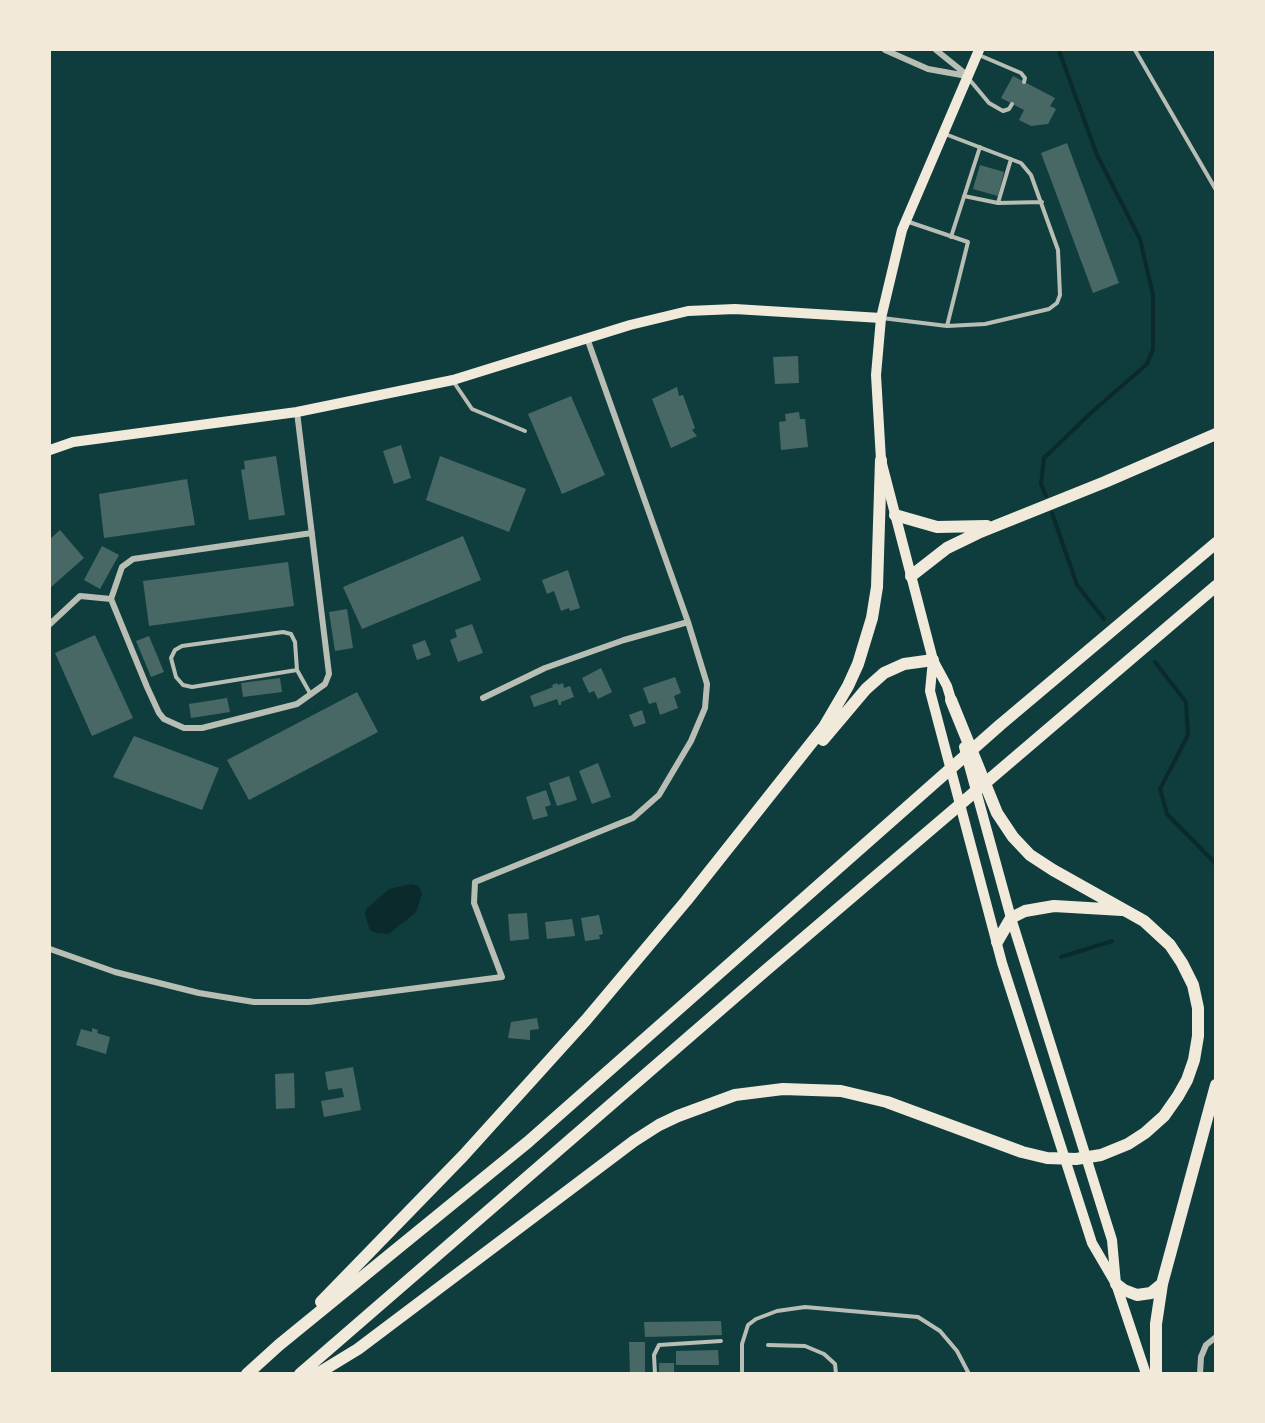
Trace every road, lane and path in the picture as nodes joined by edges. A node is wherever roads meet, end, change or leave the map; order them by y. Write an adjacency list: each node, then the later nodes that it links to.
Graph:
1 (885, 50): 5 (street)
2 (936, 50): 5 (street)
3 (1135, 50): 11 (lane)
4 (978, 52): 5 (main road); 6 (lane)
5 (967, 75): 7 (lane); 8 (main road)
6 (1024, 82)
7 (1012, 104)
8 (941, 133): 9 (lane); 15 (main road)
9 (980, 147): 10 (lane); 12 (lane)
10 (1011, 159): 13 (lane); 14 (lane)
11 (1215, 190)
12 (964, 196): 14 (lane); 16 (lane)
13 (1042, 202): 14 (lane); 18 (lane)
14 (998, 203)
15 (905, 221): 16 (lane); 17 (main road)
16 (951, 237): 18 (lane)
17 (881, 318): 18 (lane); 19 (main road); 25 (main road)
18 (947, 326)
19 (587, 339): 20 (main road); 33 (street)
20 (453, 380): 21 (main road); 22 (lane)
21 (297, 412): 24 (main road); 28 (street)
22 (525, 431)
23 (1215, 434): 27 (highway)
24 (50, 450)
25 (881, 460): 26 (main road); 40 (highway)
26 (895, 515): 27 (highway); 30 (main road)
27 (994, 526): 30 (highway)
28 (312, 533): 32 (street); 37 (street)
29 (1215, 543): 50 (highway)
30 (911, 576): 35 (main road)
31 (1215, 586): 53 (highway)
32 (111, 599): 34 (street); 37 (street)
33 (688, 622): 38 (street); 44 (street)
34 (50, 624)
35 (933, 660): 39 (main road); 40 (highway); 43 (main road)
36 (297, 670): 36 (lane); 37 (lane)
37 (311, 695)
38 (483, 698)
39 (951, 700): 41 (highway); 42 (main road)
40 (735, 840): 50 (highway)
41 (1126, 911): 42 (highway); 54 (highway)
42 (1011, 918): 43 (highway); 46 (main road)
43 (997, 942): 46 (main road)
44 (50, 949)
45 (1215, 1085): 47 (highway)
46 (1116, 1284): 47 (highway); 59 (main road)
47 (1162, 1284): 60 (highway)
48 (1215, 1337): 61 (street)
49 (722, 1341): 55 (lane)
50 (279, 1345): 52 (highway)
51 (768, 1345): 57 (lane)
52 (247, 1374)
53 (300, 1374)
54 (317, 1374)
55 (655, 1374)
56 (742, 1374): 58 (lane)
57 (836, 1374)
58 (969, 1374)
59 (1146, 1374)
60 (1156, 1374)
61 (1200, 1374)

